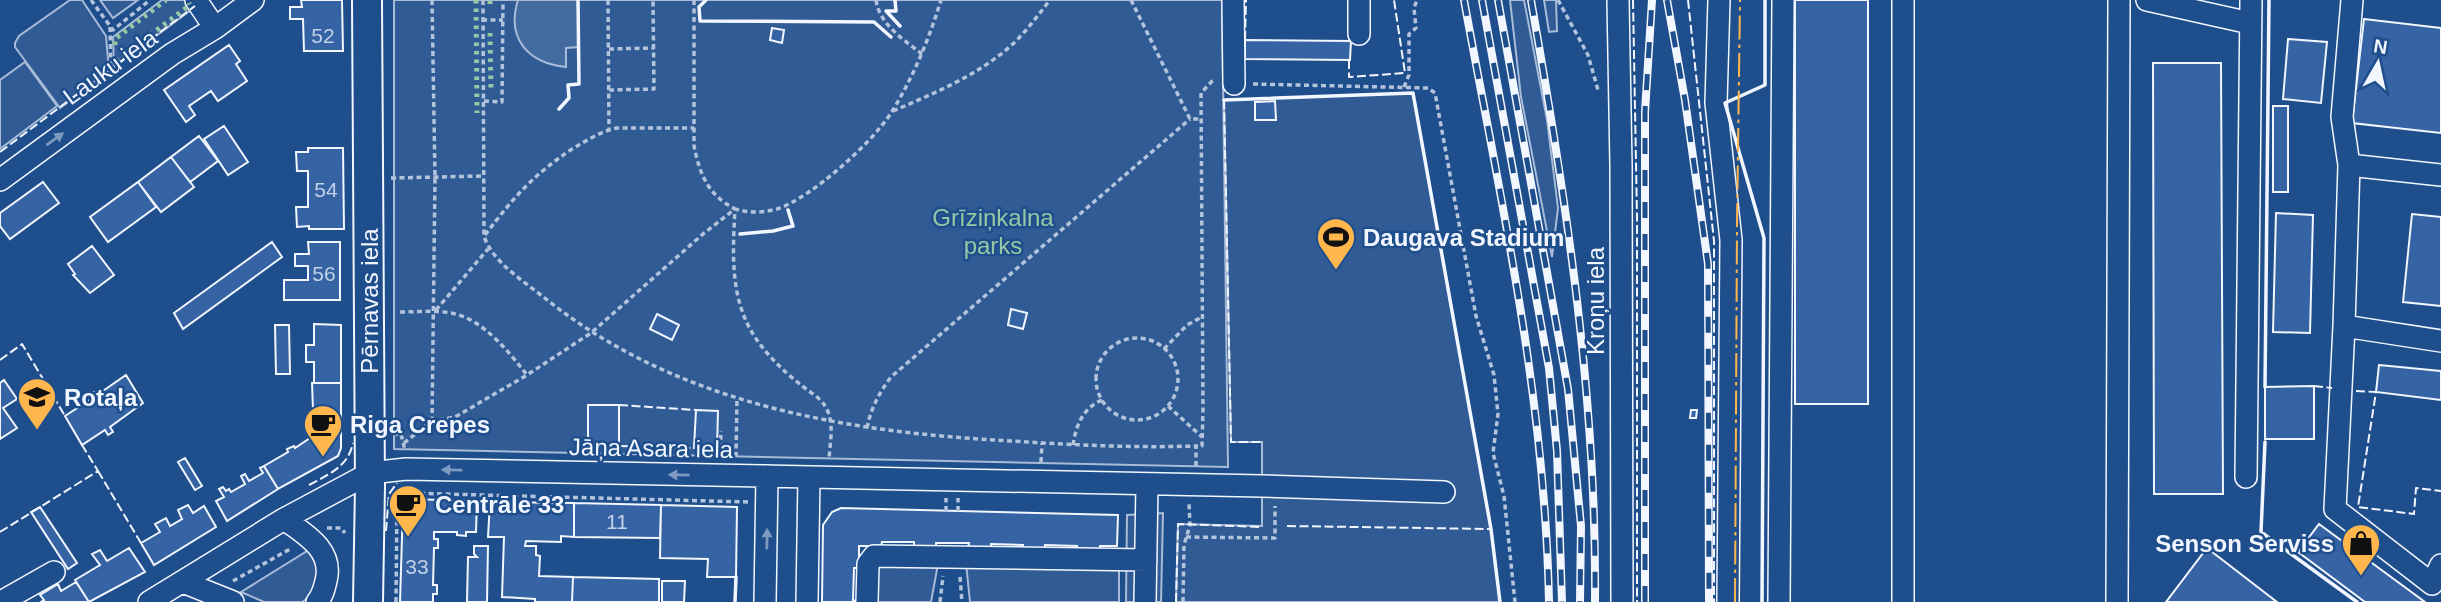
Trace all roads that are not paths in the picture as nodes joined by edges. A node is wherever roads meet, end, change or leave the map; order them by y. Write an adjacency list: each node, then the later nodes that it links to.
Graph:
1 (196, 0): 15 (street)
2 (253, 0): 15 (street, Lauku iela)
3 (367, 0): 23 (main road, Pērnavas iela)
4 (1233, 0): 17 (street)
5 (1359, 0): 16 (street)
6 (1618, 0): 43 (street, Kroņu iela)
7 (1719, 0): 44 (street)
8 (1783, 0): 45 (street)
9 (1903, 0): 46 (street)
10 (2119, 0): 47 (street)
11 (2147, 0): 14 (street)
12 (2251, 0): 14 (street)
13 (2352, 0): 18 (street)
14 (2250, 23): 26 (street)
15 (215, 28): 20 (street, Lauku iela, one-way to 15)
16 (1359, 34)
17 (1234, 84)
18 (2349, 164): 19 (street); 21 (street)
19 (2441, 175)
20 (0, 180)
21 (2344, 326): 22 (street); 31 (street)
22 (2441, 341)
23 (370, 473): 24 (street, Jāņa Asara iela, one-way to 23); 29 (street, Jāņa Asara iela); 38 (main road, Pērnavas iela)
24 (768, 476): 25 (street, Jāņa Asara iela); 39 (street, one-way to 24)
25 (809, 477): 27 (street, Jāņa Asara iela); 40 (street)
26 (2246, 477)
27 (1147, 485): 28 (street, Jāņa Asara iela); 30 (street)
28 (1444, 492)
29 (284, 519): 33 (street, Jāņa Asara iela); 37 (street)
30 (1146, 561): 41 (street); 42 (street)
31 (2441, 565)
32 (54, 572): 34 (street)
33 (183, 582): 35 (street, Jāņa Asara iela); 36 (street)
34 (1, 602)
35 (149, 602)
36 (233, 602)
37 (317, 602)
38 (368, 602)
39 (765, 602)
40 (807, 602)
41 (867, 602)
42 (1145, 602)
43 (1622, 602)
44 (1728, 602)
45 (1779, 602)
46 (1903, 602)
47 (2117, 602)

